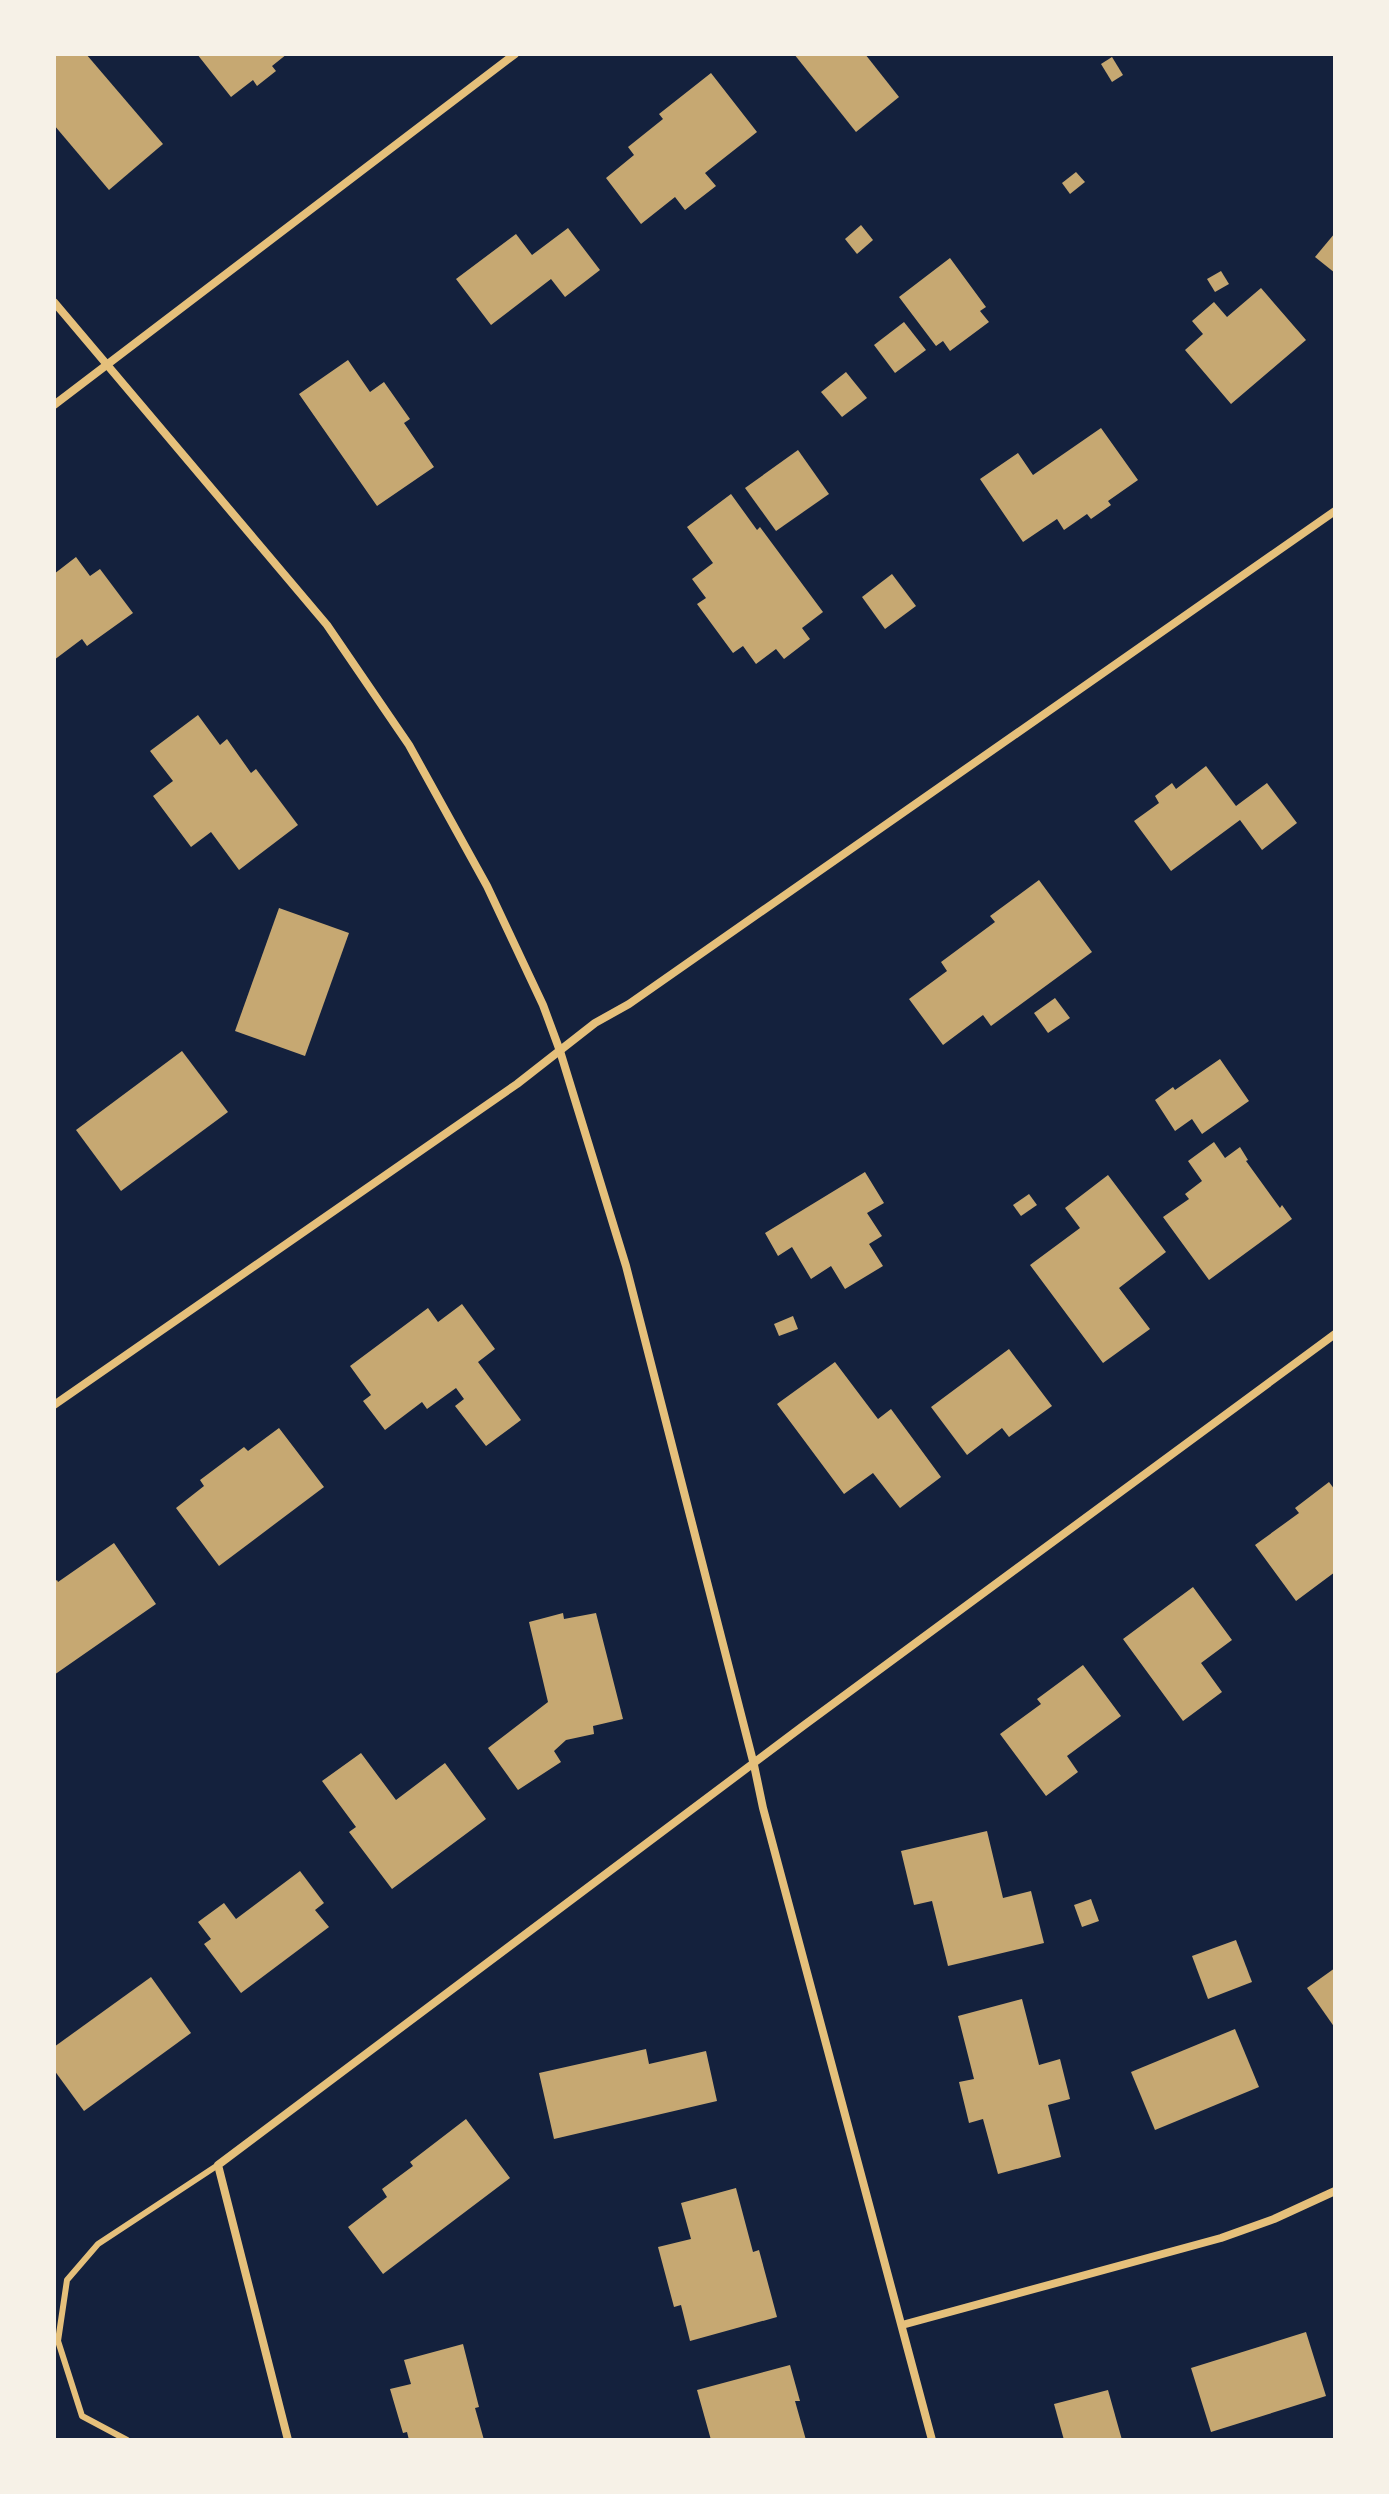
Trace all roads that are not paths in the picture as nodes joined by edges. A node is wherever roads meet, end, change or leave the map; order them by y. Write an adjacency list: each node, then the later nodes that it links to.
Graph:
1 (515, 54): 3 (street)
2 (54, 302): 3 (street)
3 (106, 364): 4 (street); 6 (street)
4 (54, 405)
5 (1335, 511): 6 (street)
6 (560, 1051): 8 (street); 9 (street)
7 (1335, 1334): 9 (street)
8 (54, 1405)
9 (754, 1765): 10 (street); 12 (street)
10 (218, 2165): 13 (lane); 14 (street)
11 (1335, 2191): 12 (street)
12 (902, 2325): 15 (street)
13 (127, 2440)
14 (288, 2440)
15 (932, 2440)

